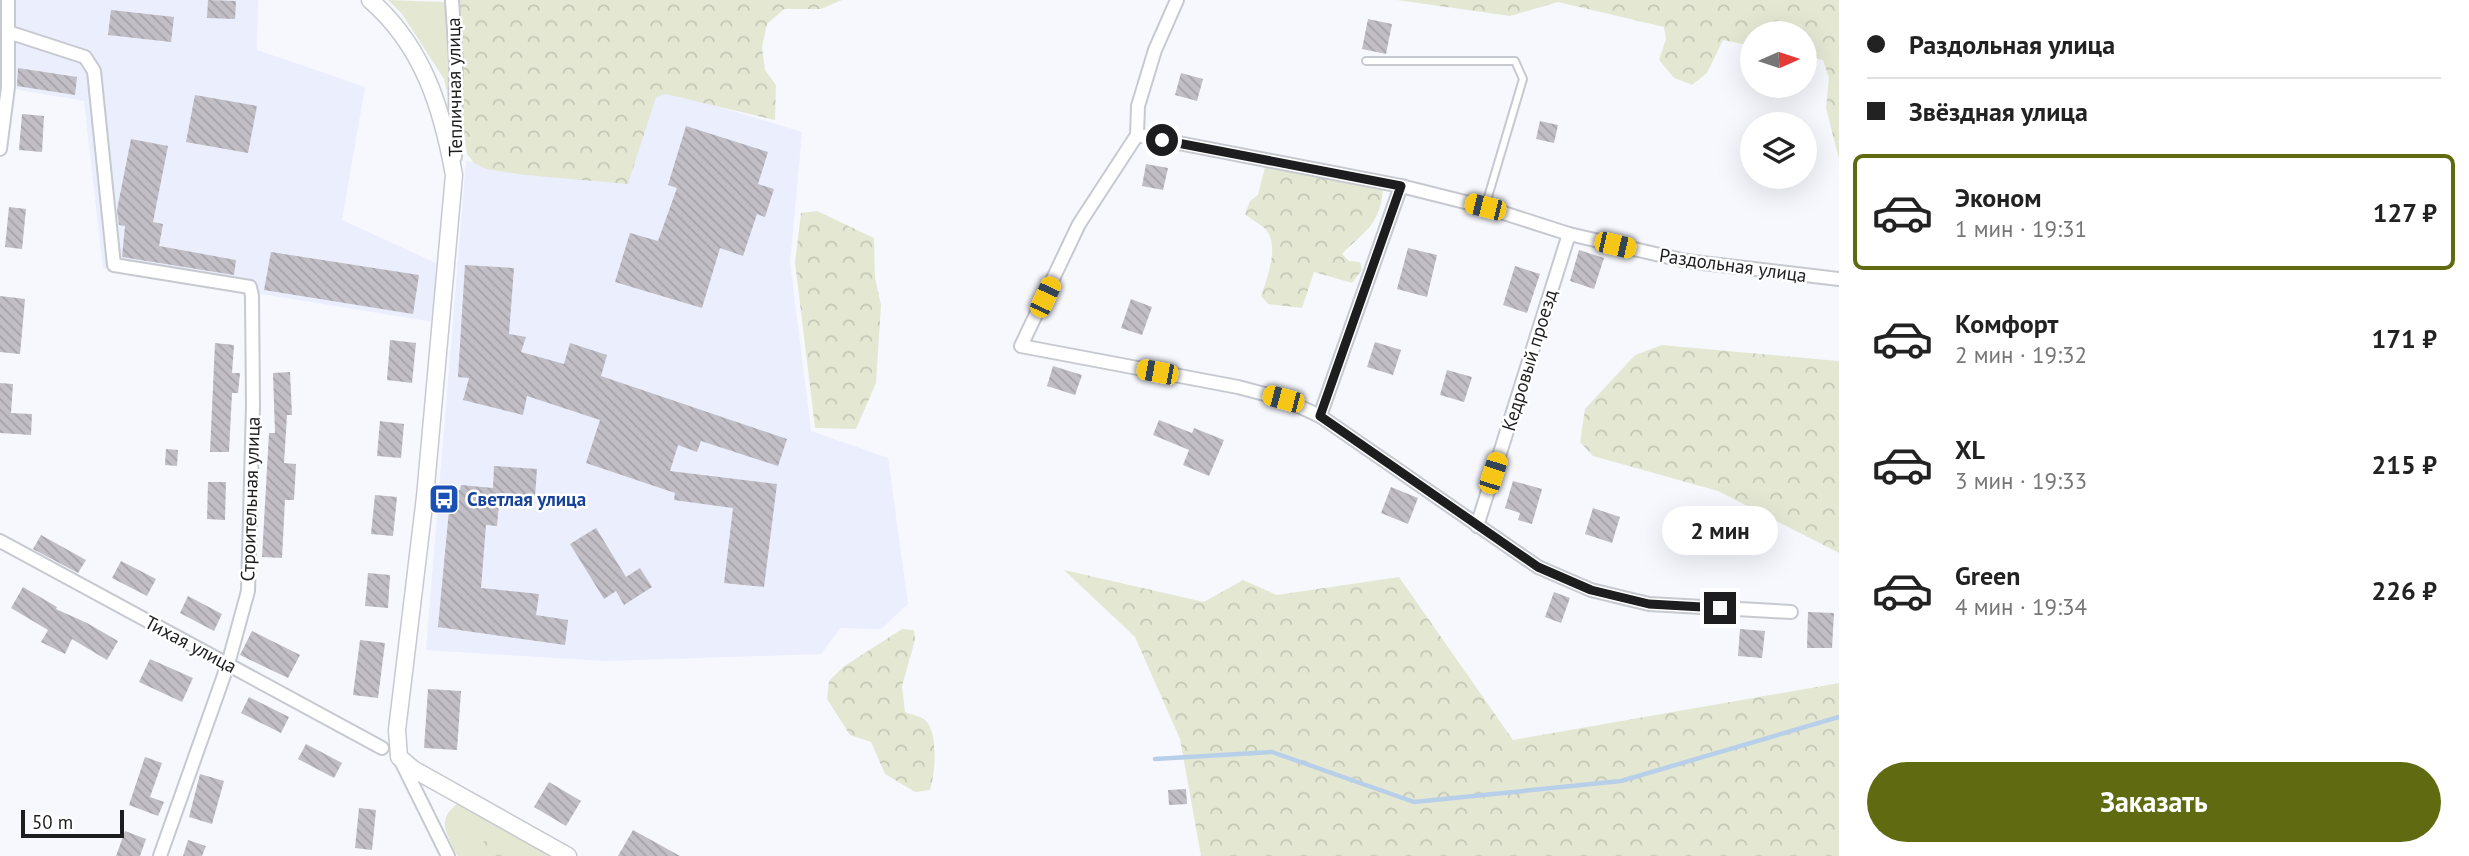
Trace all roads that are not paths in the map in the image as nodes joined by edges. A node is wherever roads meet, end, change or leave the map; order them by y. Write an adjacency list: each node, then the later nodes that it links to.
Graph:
1 (8, 0): 5 (street)
2 (370, 0): 9 (street)
3 (452, 0): 9 (street, Тепличная улица)
4 (1177, 0): 7 (street)
5 (8, 32): 8 (street); 18 (street, Строительная улица)
6 (1366, 61): 11 (lane)
7 (1137, 135): 10 (street, Раздольная улица); 14 (street)
8 (0, 149)
9 (454, 175): 20 (street)
10 (1401, 186): 11 (street, Раздольная улица); 14 (street)
11 (1485, 207): 12 (street, Раздольная улица)
12 (1569, 234): 13 (street, Раздольная улица); 15 (street, Кедровый проезд)
13 (1839, 279)
14 (1320, 416): 15 (street)
15 (1477, 526): 17 (street)
16 (0, 541): 18 (street, Тихая улица)
17 (1791, 612)
18 (228, 664): 19 (street, Тихая улица); 21 (street, Строительная улица)
19 (382, 748)
20 (399, 757): 22 (street); 23 (street)
21 (160, 856)
22 (448, 856)
23 (568, 856)

